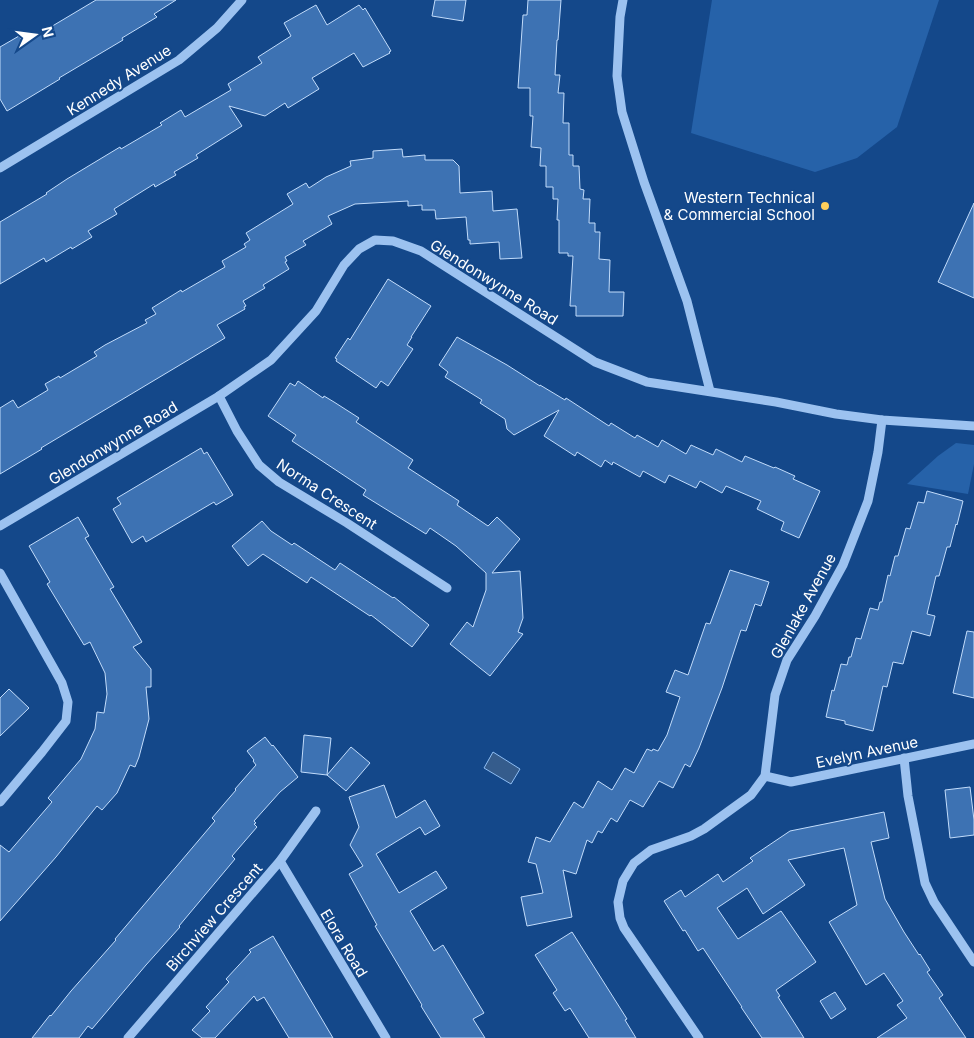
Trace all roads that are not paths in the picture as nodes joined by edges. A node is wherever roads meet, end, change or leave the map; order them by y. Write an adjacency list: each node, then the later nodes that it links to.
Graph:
1 (242, 0): 3 (street, Kennedy Avenue)
2 (623, 0): 4 (street)
3 (0, 168)
4 (710, 391): 5 (street, Glendonwynne Road); 6 (street, Glendonwynne Road)
5 (219, 396): 8 (street, Glendonwynne Road); 10 (street, Norma Crescent)
6 (882, 420): 7 (street, Glendonwynne Road); 13 (street, Glenlake Avenue)
7 (974, 426)
8 (0, 526)
9 (0, 573): 14 (street)
10 (447, 588)
11 (974, 744): 12 (street, Evelyn Avenue)
12 (904, 758): 13 (street, Evelyn Avenue); 17 (street)
13 (765, 776): 20 (street)
14 (0, 802)
15 (316, 811): 16 (street, Birchview Crescent)
16 (280, 862): 18 (street, Birchview Crescent); 19 (street, Elora Road)
17 (974, 962)
18 (128, 1038)
19 (386, 1038)
20 (699, 1038)

